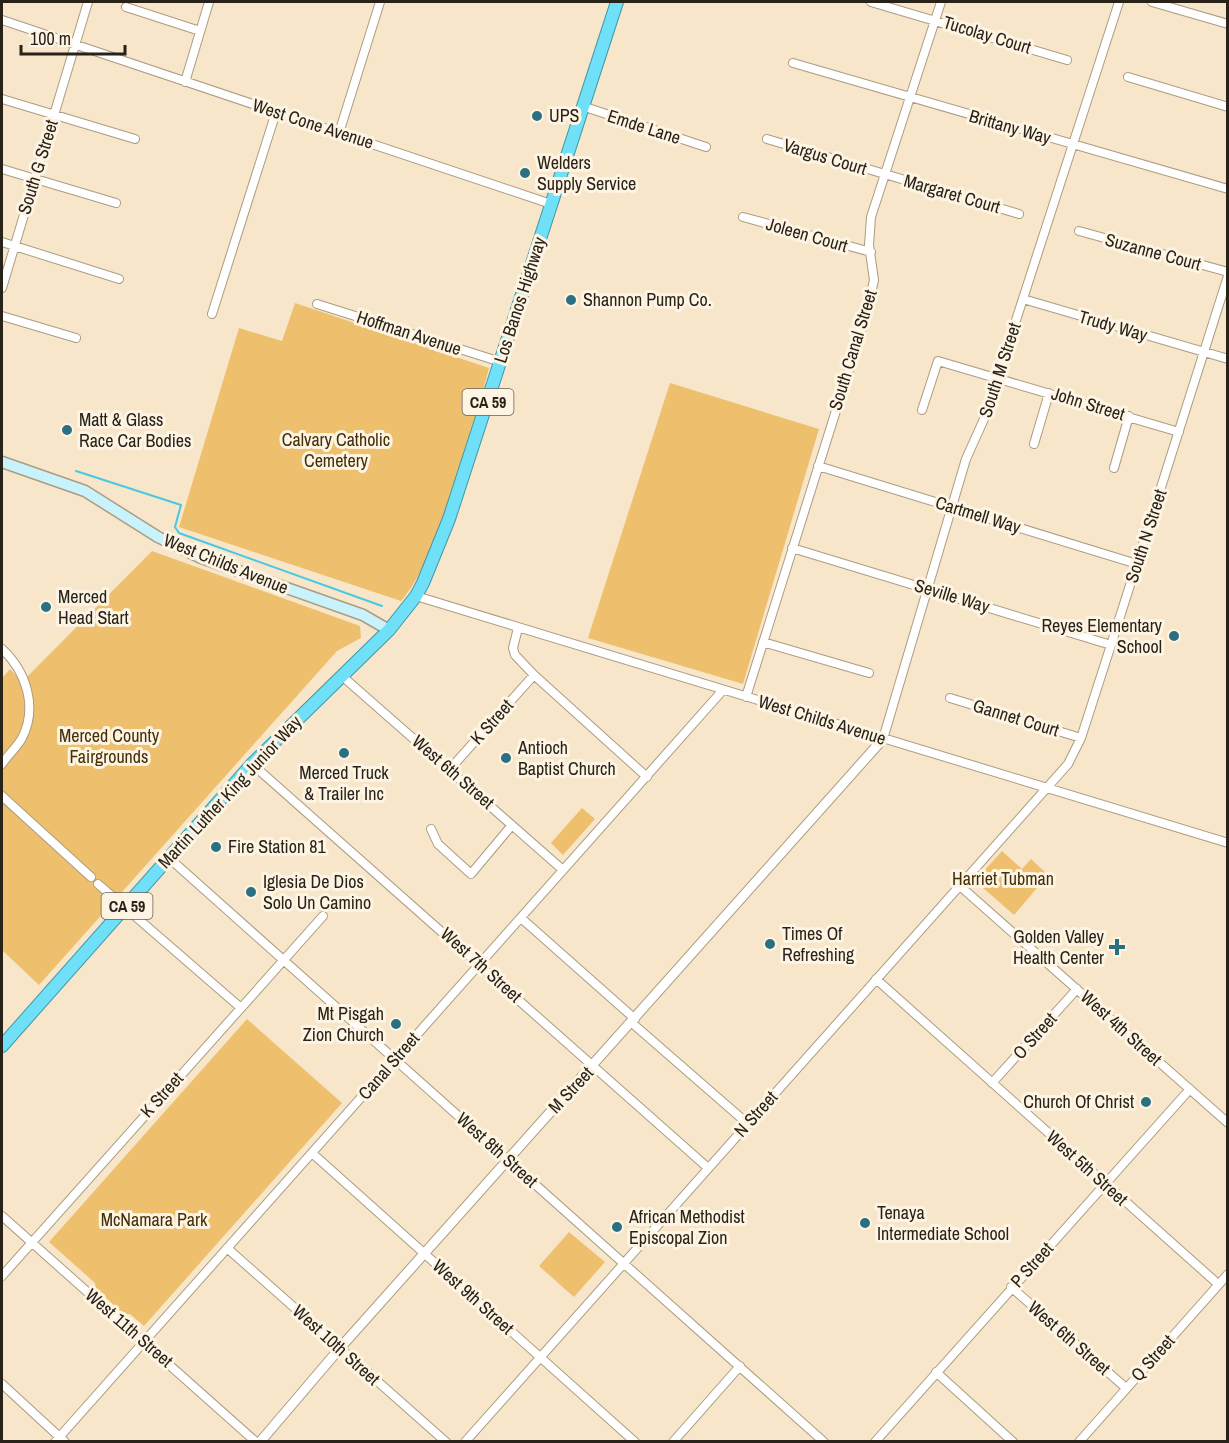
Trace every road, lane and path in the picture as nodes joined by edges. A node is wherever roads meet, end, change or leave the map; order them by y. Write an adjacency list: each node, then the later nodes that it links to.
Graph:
1 (88, 2): 14 (street, South G Street)
2 (210, 2): 13 (street)
3 (380, 2): 25 (street)
4 (617, 2): 21 (highway, Los Banos Highway / CA 59)
5 (871, 2): 10 (street, Tucolay Court)
6 (941, 2): 10 (street, South Canal Street)
7 (1119, 2): 28 (street, South M Street)
8 (1152, 2): 12 (street)
9 (126, 7): 13 (street)
10 (935, 20): 15 (street, Tucolay Court); 19 (street, South Canal Street)
11 (2, 21): 14 (street, West Cone Avenue)
12 (1227, 24)
13 (200, 31): 18 (street)
14 (75, 45): 18 (street, West Cone Avenue); 24 (street, South G Street)
15 (1067, 60)
16 (793, 63): 19 (street, Brittany Way)
17 (1128, 77): 22 (street)
18 (185, 82): 23 (street, West Cone Avenue)
19 (909, 97): 28 (street, Brittany Way); 31 (street, South Canal Street)
20 (2, 99): 24 (street)
21 (582, 106): 29 (street, Emde Lane); 35 (highway, Los Banos Highway / CA 59)
22 (1227, 107)
23 (276, 112): 25 (street, West Cone Avenue); 47 (street)
24 (54, 114): 26 (street); 32 (street, South G Street)
25 (339, 133): 35 (street, West Cone Avenue)
26 (135, 139)
27 (767, 139): 31 (street, Vargus Court)
28 (1072, 145): 33 (street, Brittany Way); 45 (street, South M Street)
29 (706, 147)
30 (2, 169): 32 (street)
31 (884, 175): 36 (street, Margaret Court); 41 (street, South Canal Street)
32 (35, 179): 34 (street); 40 (street, South G Street)
33 (1227, 189)
34 (116, 203)
35 (551, 204): 52 (highway, Los Banos Highway / CA 59)
36 (1019, 214)
37 (743, 217): 41 (street, Joleen Court)
38 (1079, 231): 42 (street, Suzanne Court)
39 (2, 242): 40 (street)
40 (14, 246): 43 (street); 44 (street, South G Street)
41 (871, 252): 60 (street, South Canal Street)
42 (1227, 274): 50 (street, South N Street)
43 (118, 279)
44 (2, 288)
45 (1023, 299): 50 (street, Trudy Way); 53 (street, South M Street)
46 (317, 304): 52 (street, Hoffman Avenue)
47 (212, 314)
48 (2, 315): 49 (street)
49 (76, 338)
50 (1204, 353): 51 (street, Trudy Way); 57 (street, South N Street)
51 (1227, 359)
52 (501, 362): 66 (highway, Los Banos Highway / CA 59)
53 (997, 378): 54 (street, John Street); 55 (street, John Street); 62 (street, South M Street)
54 (1049, 393): 56 (street, John Street); 58 (street)
55 (922, 410)
56 (1129, 416): 57 (street, John Street); 61 (street)
57 (1179, 432): 64 (street, South N Street)
58 (1034, 444)
59 (2, 462): 68 (main road, West Childs Avenue)
60 (818, 466): 62 (street, Cartmell Way); 63 (street, South Canal Street)
61 (1114, 468)
62 (951, 507): 64 (street, Cartmell Way); 65 (street, South M Street)
63 (792, 549): 65 (street, Seville Way); 69 (street, South Canal Street)
64 (1137, 564): 70 (street, South N Street)
65 (928, 589): 70 (street, Seville Way); 79 (street, South M Street)
66 (416, 596): 67 (street, West Childs Avenue); 68 (highway, Martin Luther King Junior Way / CA 59)
67 (518, 628): 73 (street); 75 (street, West Childs Avenue)
68 (389, 630): 74 (highway, Martin Luther King Junior Way / CA 59)
69 (763, 642): 72 (street); 76 (street, South Canal Street)
70 (1111, 645): 78 (street, South N Street)
71 (2, 649): 80 (street)
72 (869, 673)
73 (534, 675): 82 (street, K Street); 83 (street)
74 (342, 676): 81 (highway, Martin Luther King Junior Way / CA 59); 82 (street, West 6th Street)
75 (723, 690): 76 (street, West Childs Avenue); 83 (street, Canal Street)
76 (746, 697): 79 (street, West Childs Avenue)
77 (951, 698): 78 (street, Gannet Court)
78 (1081, 738): 84 (street, South N Street)
79 (884, 739): 84 (street, West Childs Avenue); 102 (street, M Street)
80 (2, 764)
81 (252, 765): 89 (highway, Martin Luther King Junior Way / CA 59); 98 (street, West 7th Street)
82 (450, 769): 86 (street, West 6th Street)
83 (647, 777): 90 (street, Canal Street)
84 (1048, 789): 88 (street, West Childs Avenue); 93 (street, N Street)
85 (2, 796): 91 (street)
86 (512, 825): 87 (street); 90 (street, West 6th Street)
87 (431, 829)
88 (1227, 843)
89 (169, 858): 94 (highway, Martin Luther King Junior Way / CA 59); 97 (street, West 8th Street)
90 (563, 870): 96 (street, Canal Street)
91 (91, 877)
92 (98, 884): 94 (street)
93 (960, 886): 99 (street, N Street); 100 (street, West 4th Street)
94 (125, 908): 101 (street); 103 (highway, Martin Luther King Junior Way / CA 59)
95 (323, 916): 97 (street, K Street)
96 (521, 918): 98 (street, Canal Street); 102 (street)
97 (284, 960): 101 (street, K Street); 104 (street, West 8th Street)
98 (480, 964): 104 (street, Canal Street); 105 (street, West 7th Street)
99 (876, 979): 106 (street, West 5th Street); 109 (street, N Street)
100 (1077, 989): 106 (street, O Street); 107 (street, West 4th Street)
101 (241, 1008): 115 (street, K Street)
102 (633, 1021): 105 (street, M Street); 109 (street)
103 (2, 1046)
104 (395, 1060): 110 (street, Canal Street); 111 (street, West 8th Street)
105 (593, 1066): 111 (street, M Street); 112 (street, West 7th Street)
106 (992, 1083): 113 (street, West 5th Street)
107 (1190, 1089): 108 (street, West 4th Street); 113 (street, P Street)
108 (1227, 1123)
109 (748, 1124): 112 (street, N Street)
110 (312, 1154): 116 (street, Canal Street); 117 (street, West 9th Street)
111 (508, 1159): 117 (street, M Street); 118 (street, West 8th Street)
112 (707, 1167): 118 (street, N Street)
113 (1105, 1185): 121 (street, West 5th Street); 122 (street, P Street)
114 (2, 1216): 115 (street, West 11th Street)
115 (31, 1242): 120 (street, K Street); 123 (street, West 11th Street)
116 (227, 1248): 123 (street, Canal Street); 124 (street, West 10th Street)
117 (424, 1253): 124 (street, M Street); 125 (street, West 9th Street)
118 (623, 1262): 125 (street, N Street); 126 (street, West 8th Street)
119 (1227, 1274): 121 (street, Q Street)
120 (2, 1276)
121 (1218, 1284): 129 (street, Q Street)
122 (1011, 1287): 127 (street, P Street); 129 (street, West 6th Street)
123 (144, 1342): 130 (street, Canal Street); 131 (street, West 11th Street)
124 (340, 1348): 131 (street, M Street); 132 (street, West 10th Street)
125 (540, 1357): 133 (street, N Street); 134 (street, West 9th Street)
126 (740, 1366): 135 (street); 136 (street, West 8th Street)
127 (936, 1372): 137 (street, P Street); 138 (street)
128 (2, 1384): 130 (street)
129 (1126, 1388): 139 (street, Q Street)
130 (60, 1440)
131 (258, 1442)
132 (446, 1442)
133 (465, 1442)
134 (635, 1442)
135 (673, 1442)
136 (824, 1442)
137 (875, 1442)
138 (1013, 1442)
139 (1079, 1442)

